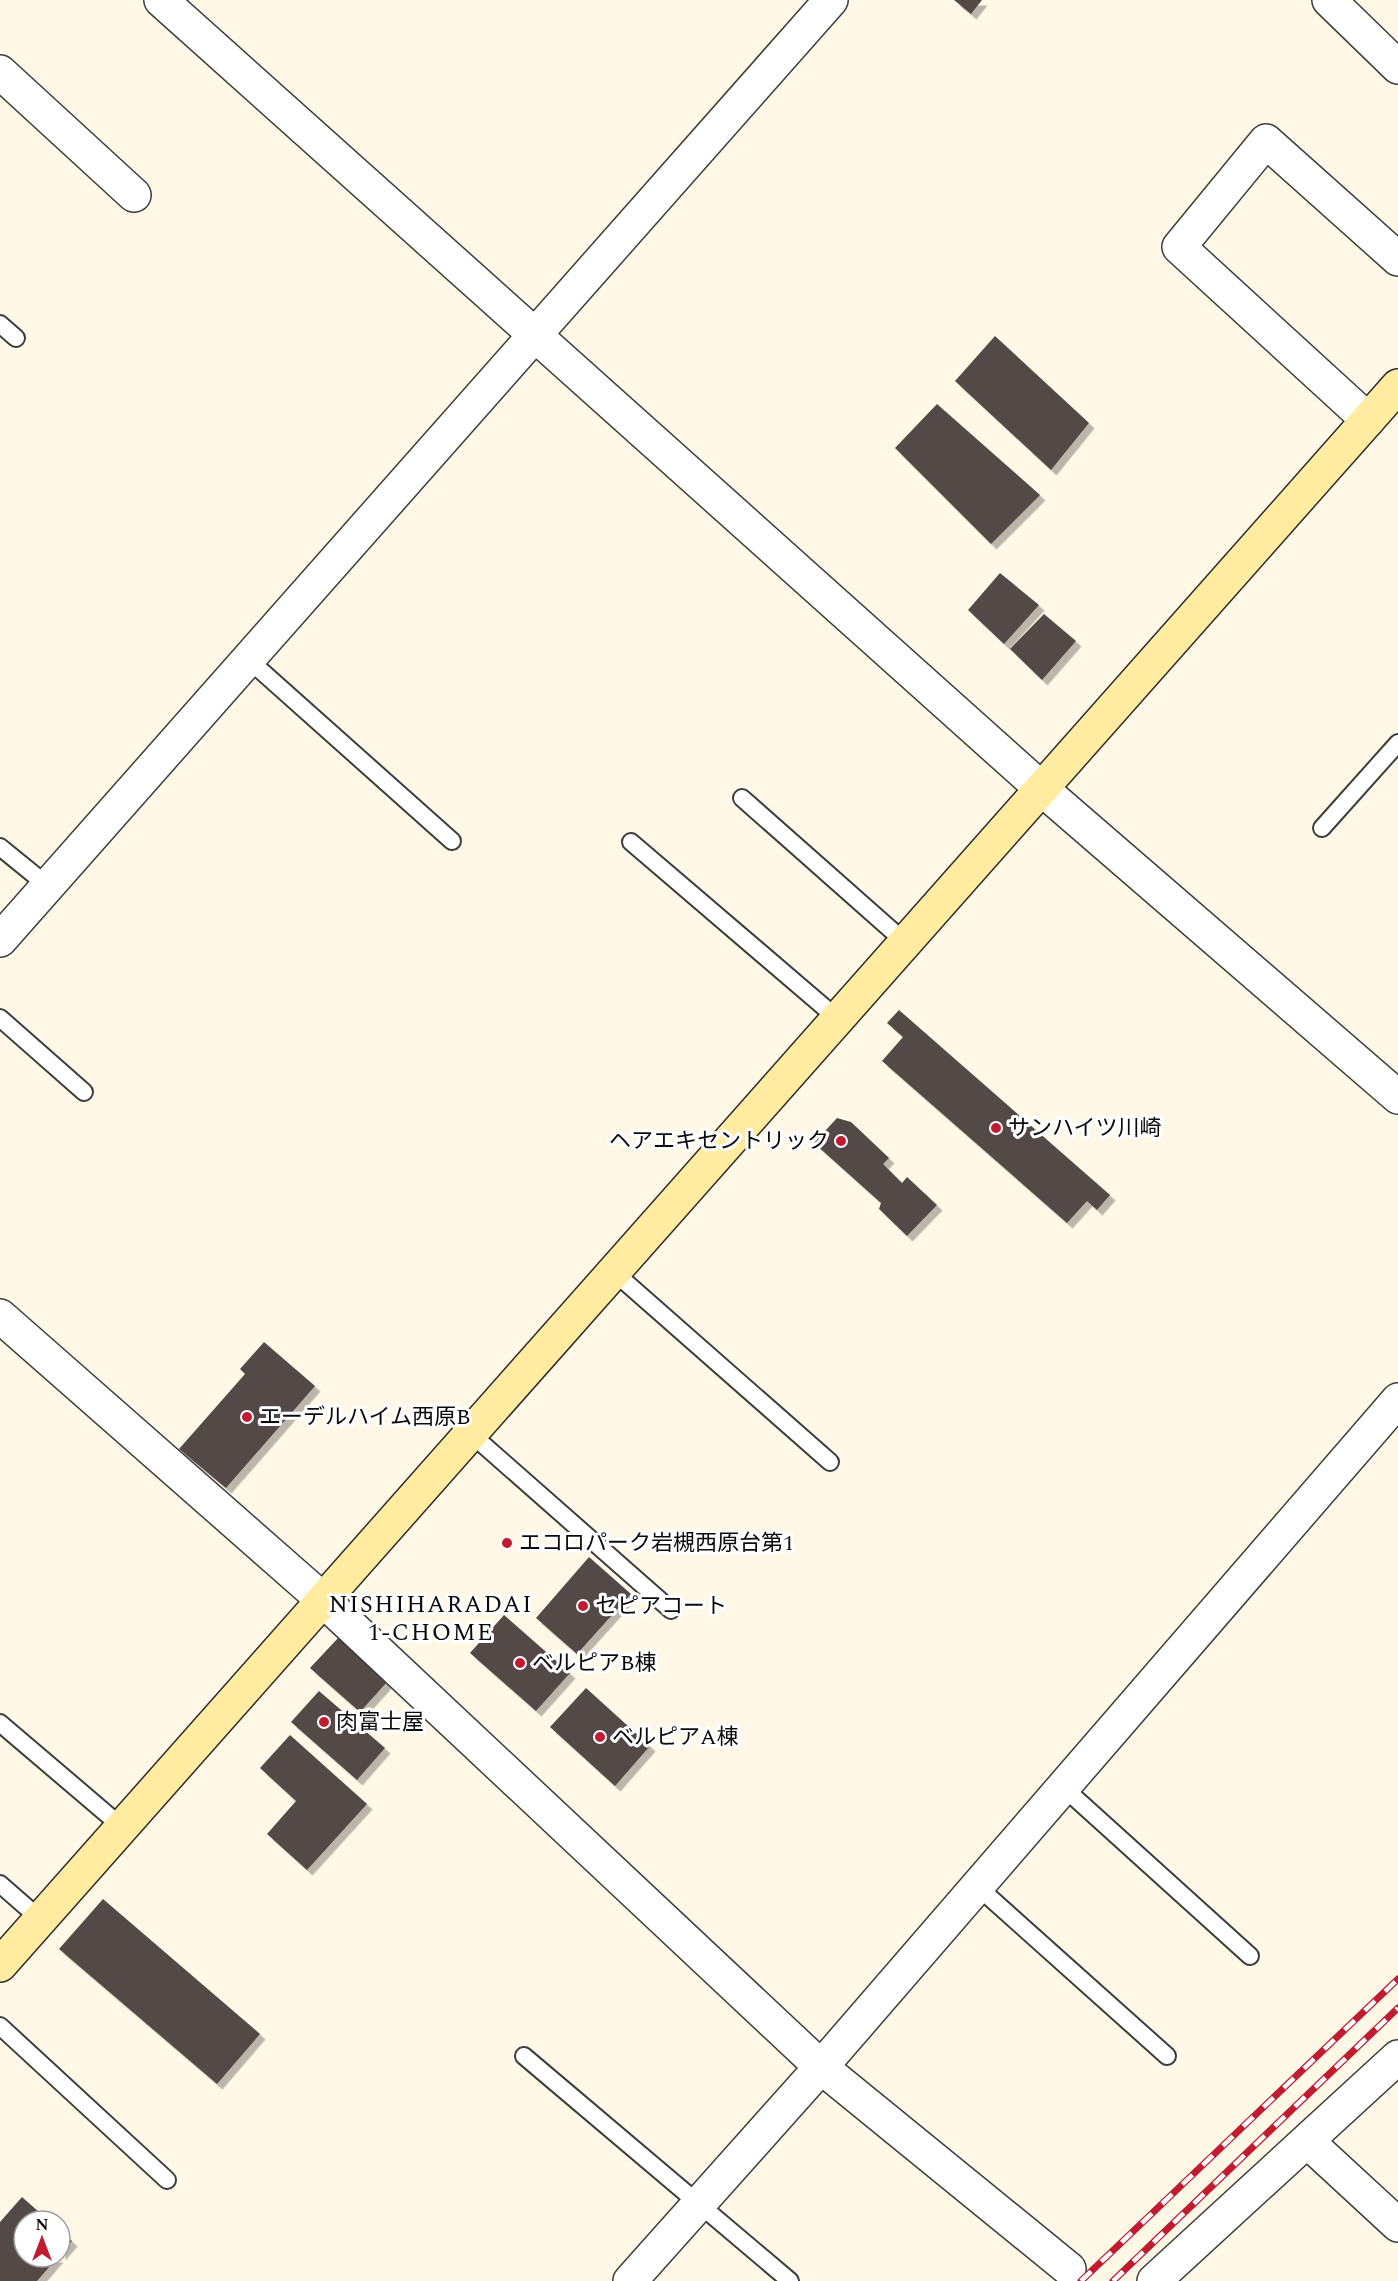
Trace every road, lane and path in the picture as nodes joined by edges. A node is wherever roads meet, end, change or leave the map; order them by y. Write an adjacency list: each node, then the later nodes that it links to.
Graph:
1 (160, 0): 9 (street)
2 (831, 0): 9 (street)
3 (1329, 0): 4 (street)
4 (1398, 67)
5 (0, 72): 6 (street)
6 (134, 195)
7 (1398, 259): 12 (street)
8 (0, 324): 10 (lane)
9 (536, 336): 13 (street); 15 (street)
10 (16, 338)
11 (1398, 386): 12 (street)
12 (1368, 420): 15 (street)
13 (249, 660): 18 (lane); 21 (street)
14 (1398, 743): 17 (lane)
15 (1043, 790): 23 (street); 26 (street)
16 (742, 798): 23 (lane)
17 (1322, 828)
18 (452, 841)
19 (631, 842): 25 (lane)
20 (0, 847): 21 (lane)
21 (48, 886): 22 (street)
22 (0, 940)
23 (906, 943): 25 (street)
24 (0, 1018): 27 (lane)
25 (838, 1019): 28 (street)
26 (1394, 1084)
27 (84, 1092)
28 (614, 1272): 31 (street); 32 (lane)
29 (0, 1316): 33 (street)
30 (1398, 1400): 36 (street)
31 (470, 1433): 33 (street); 34 (lane)
32 (830, 1462)
33 (322, 1599): 37 (street); 47 (street)
34 (671, 1610)
35 (0, 1723): 37 (lane)
36 (1063, 1787): 39 (street); 41 (lane)
37 (122, 1827): 40 (street)
38 (0, 1884): 40 (lane)
39 (977, 1886): 45 (lane); 47 (street)
40 (40, 1919): 42 (street)
41 (1250, 1956)
42 (0, 1965)
43 (0, 2026): 49 (lane)
44 (524, 2056): 50 (lane)
45 (1167, 2056)
46 (1398, 2057): 48 (street)
47 (820, 2067): 50 (street); 52 (street)
48 (1307, 2141): 51 (street); 55 (street)
49 (167, 2180)
50 (699, 2203): 53 (street); 54 (lane)
51 (1398, 2225)
52 (1069, 2270)
53 (630, 2281)
54 (790, 2281)
55 (1154, 2281)

